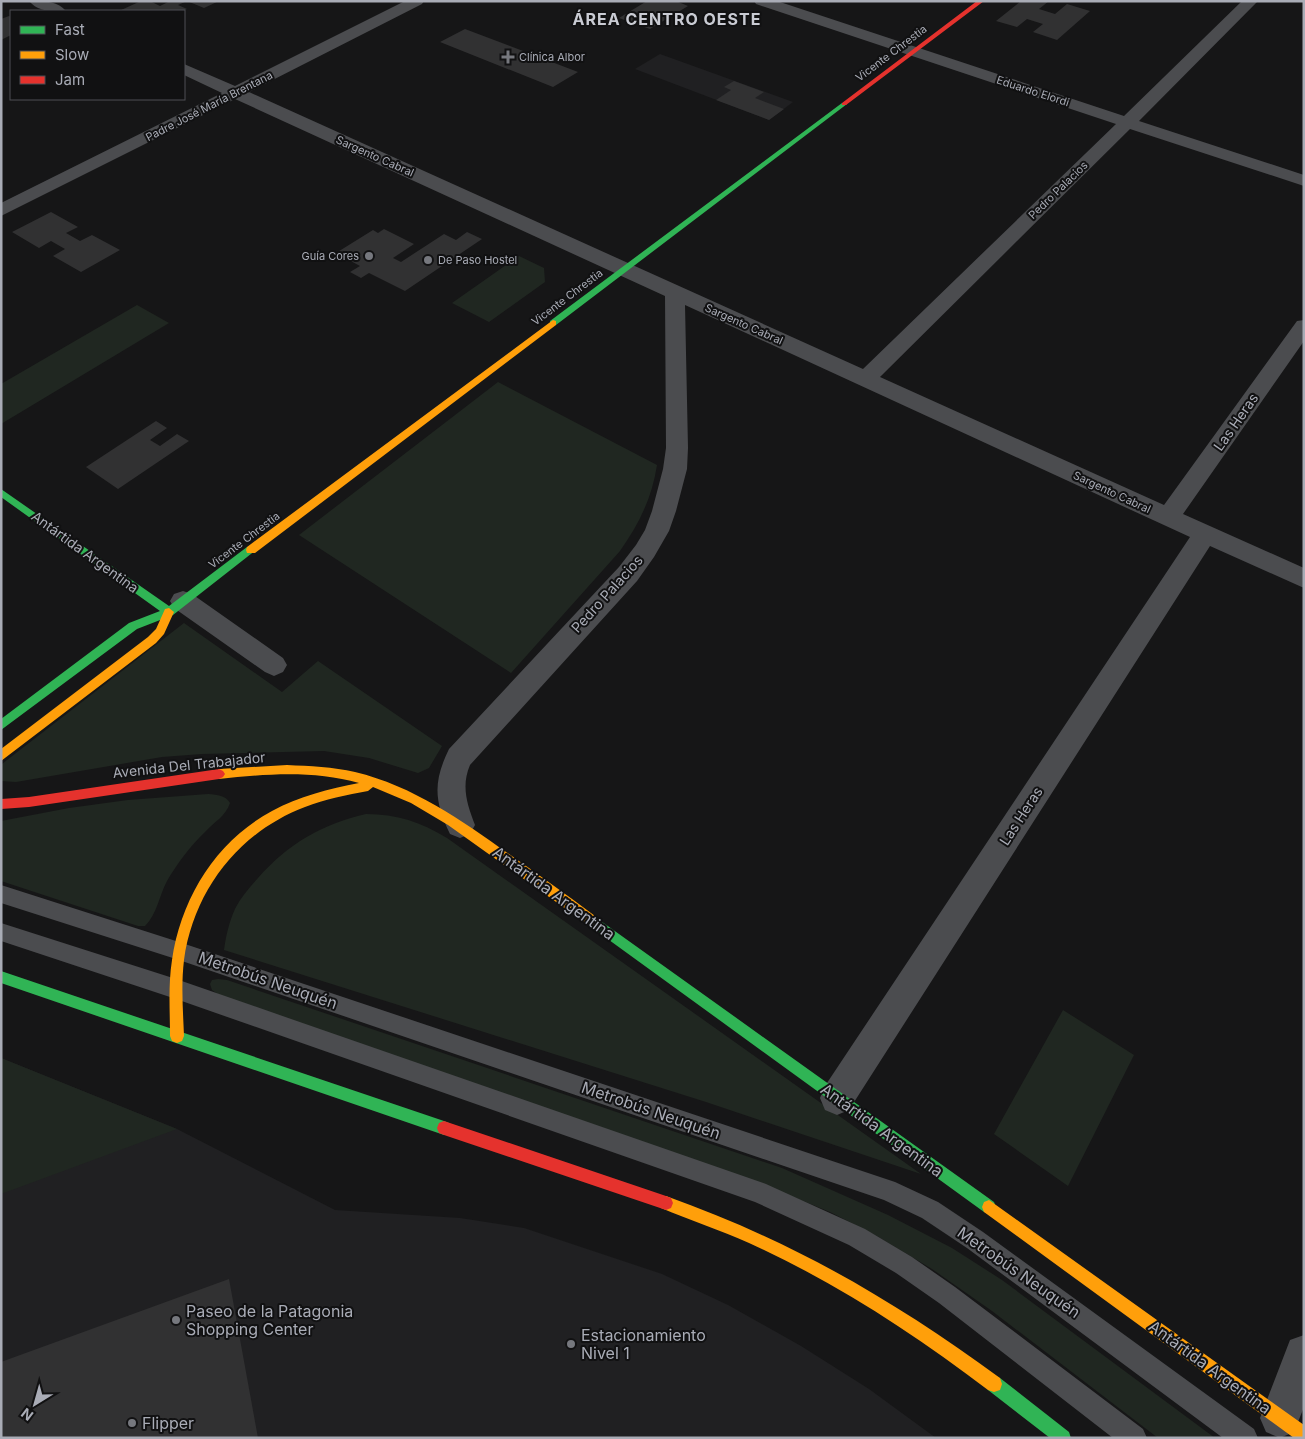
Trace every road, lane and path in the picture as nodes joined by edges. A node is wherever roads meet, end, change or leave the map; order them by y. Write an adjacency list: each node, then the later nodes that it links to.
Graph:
1 (36, 1): 6 (street)
2 (417, 1): 9 (street, Padre José María Brentana)
3 (762, 1): 7 (street, Eduardo Elordi)
4 (981, 1): 7 (main road, Vicente Chrestia)
5 (1251, 1): 10 (street, Pedro Palacios)
6 (56, 10)
7 (914, 52): 10 (street, Eduardo Elordi); 13 (main road, Vicente Chrestia)
8 (185, 68): 9 (street, Sargento Cabral)
9 (236, 92): 12 (street, Padre José María Brentana); 13 (street, Sargento Cabral)
10 (1127, 123): 11 (street, Eduardo Elordi); 16 (street, Pedro Palacios)
11 (1304, 181)
12 (1, 210)
13 (625, 269): 14 (street, Sargento Cabral); 21 (main road, Vicente Chrestia)
14 (676, 292): 16 (street, Sargento Cabral); 27 (street, Pedro Palacios)
15 (1304, 326): 18 (street, Las Heras)
16 (866, 379): 18 (street, Sargento Cabral)
17 (1, 492): 21 (main road, Antártida Argentina)
18 (1168, 518): 19 (street, Sargento Cabral)
19 (1205, 534): 20 (street, Sargento Cabral); 34 (street, Las Heras)
20 (1304, 579)
21 (176, 606): 22 (street, Antártida Argentina); 23 (main road, Vicente Chrestia); 24 (main road, Vicente Chrestia)
22 (274, 665)
23 (1, 726)
24 (1, 756)
25 (379, 784): 26 (main road, Avenida Del Trabajador); 27 (main road, Avenida Del Trabajador); 30 (main road)
26 (1, 804)
27 (460, 825): 34 (main road, Antártida Argentina)
28 (1, 894): 30 (lane, Metrobús Neuquén)
29 (1, 932): 32 (lane)
30 (179, 951): 32 (main road); 39 (lane, Metrobús Neuquén)
31 (1, 977): 33 (main road)
32 (176, 990): 33 (main road); 38 (lane)
33 (177, 1036): 37 (main road)
34 (837, 1098): 36 (main road, Antártida Argentina)
35 (1304, 1354): 36 (street)
36 (1292, 1426)
37 (1063, 1438)
38 (1134, 1438)
39 (1245, 1438)

